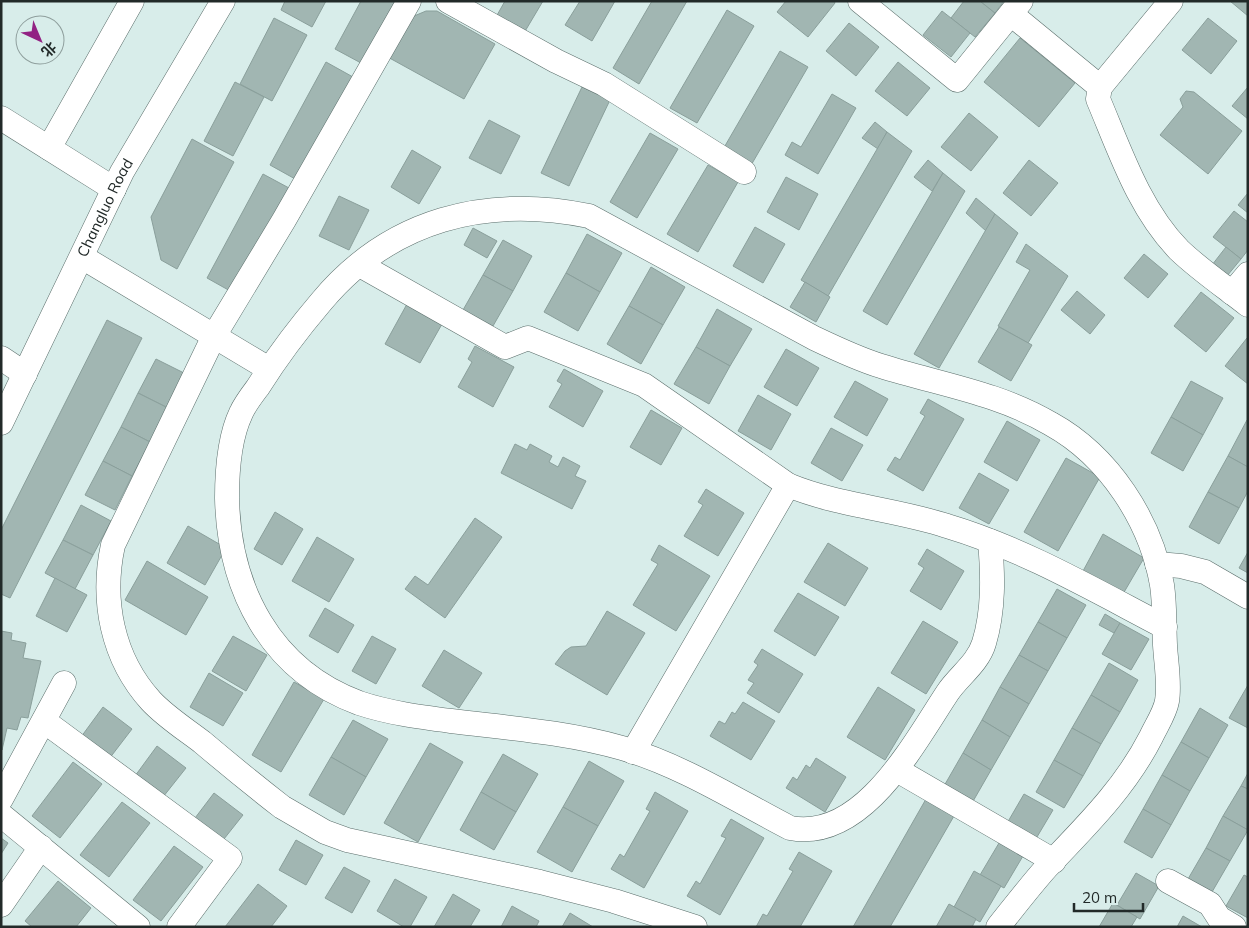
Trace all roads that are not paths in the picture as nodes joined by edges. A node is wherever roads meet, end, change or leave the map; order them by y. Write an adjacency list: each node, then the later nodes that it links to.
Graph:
1 (132, 1): 10 (street)
2 (223, 1): 12 (street, Changluo Road)
3 (409, 1): 17 (street)
4 (448, 1): 11 (street)
5 (860, 1): 7 (street)
6 (1171, 1): 8 (street)
7 (1016, 8): 8 (street)
8 (1100, 87): 16 (street)
9 (1, 118): 10 (street)
10 (49, 148): 12 (street)
11 (744, 172)
12 (114, 189): 13 (street, Changluo Road)
13 (82, 257): 17 (street); 20 (street, Changluo Road)
14 (360, 265): 19 (street); 22 (street); 24 (street)
15 (1248, 274): 16 (street)
16 (1240, 299)
17 (214, 336): 19 (street); 39 (street)
18 (1, 358): 20 (street)
19 (269, 369): 29 (street)
20 (25, 374): 21 (street, Changluo Road)
21 (1, 423)
22 (788, 485): 23 (street); 29 (street)
23 (990, 541): 26 (street); 30 (street)
24 (1157, 564): 25 (street); 26 (street)
25 (1248, 597)
26 (1165, 627): 34 (street)
27 (64, 683): 28 (street)
28 (44, 721): 31 (street); 38 (street)
29 (634, 752): 30 (street)
30 (897, 770): 34 (street)
31 (1, 799)
32 (1, 815): 33 (street)
33 (40, 847): 36 (street); 37 (street)
34 (1054, 861): 40 (street)
35 (1168, 881): 41 (street)
36 (1, 905)
37 (138, 927)
38 (179, 927)
39 (695, 927)
40 (998, 927)
41 (1234, 927)

